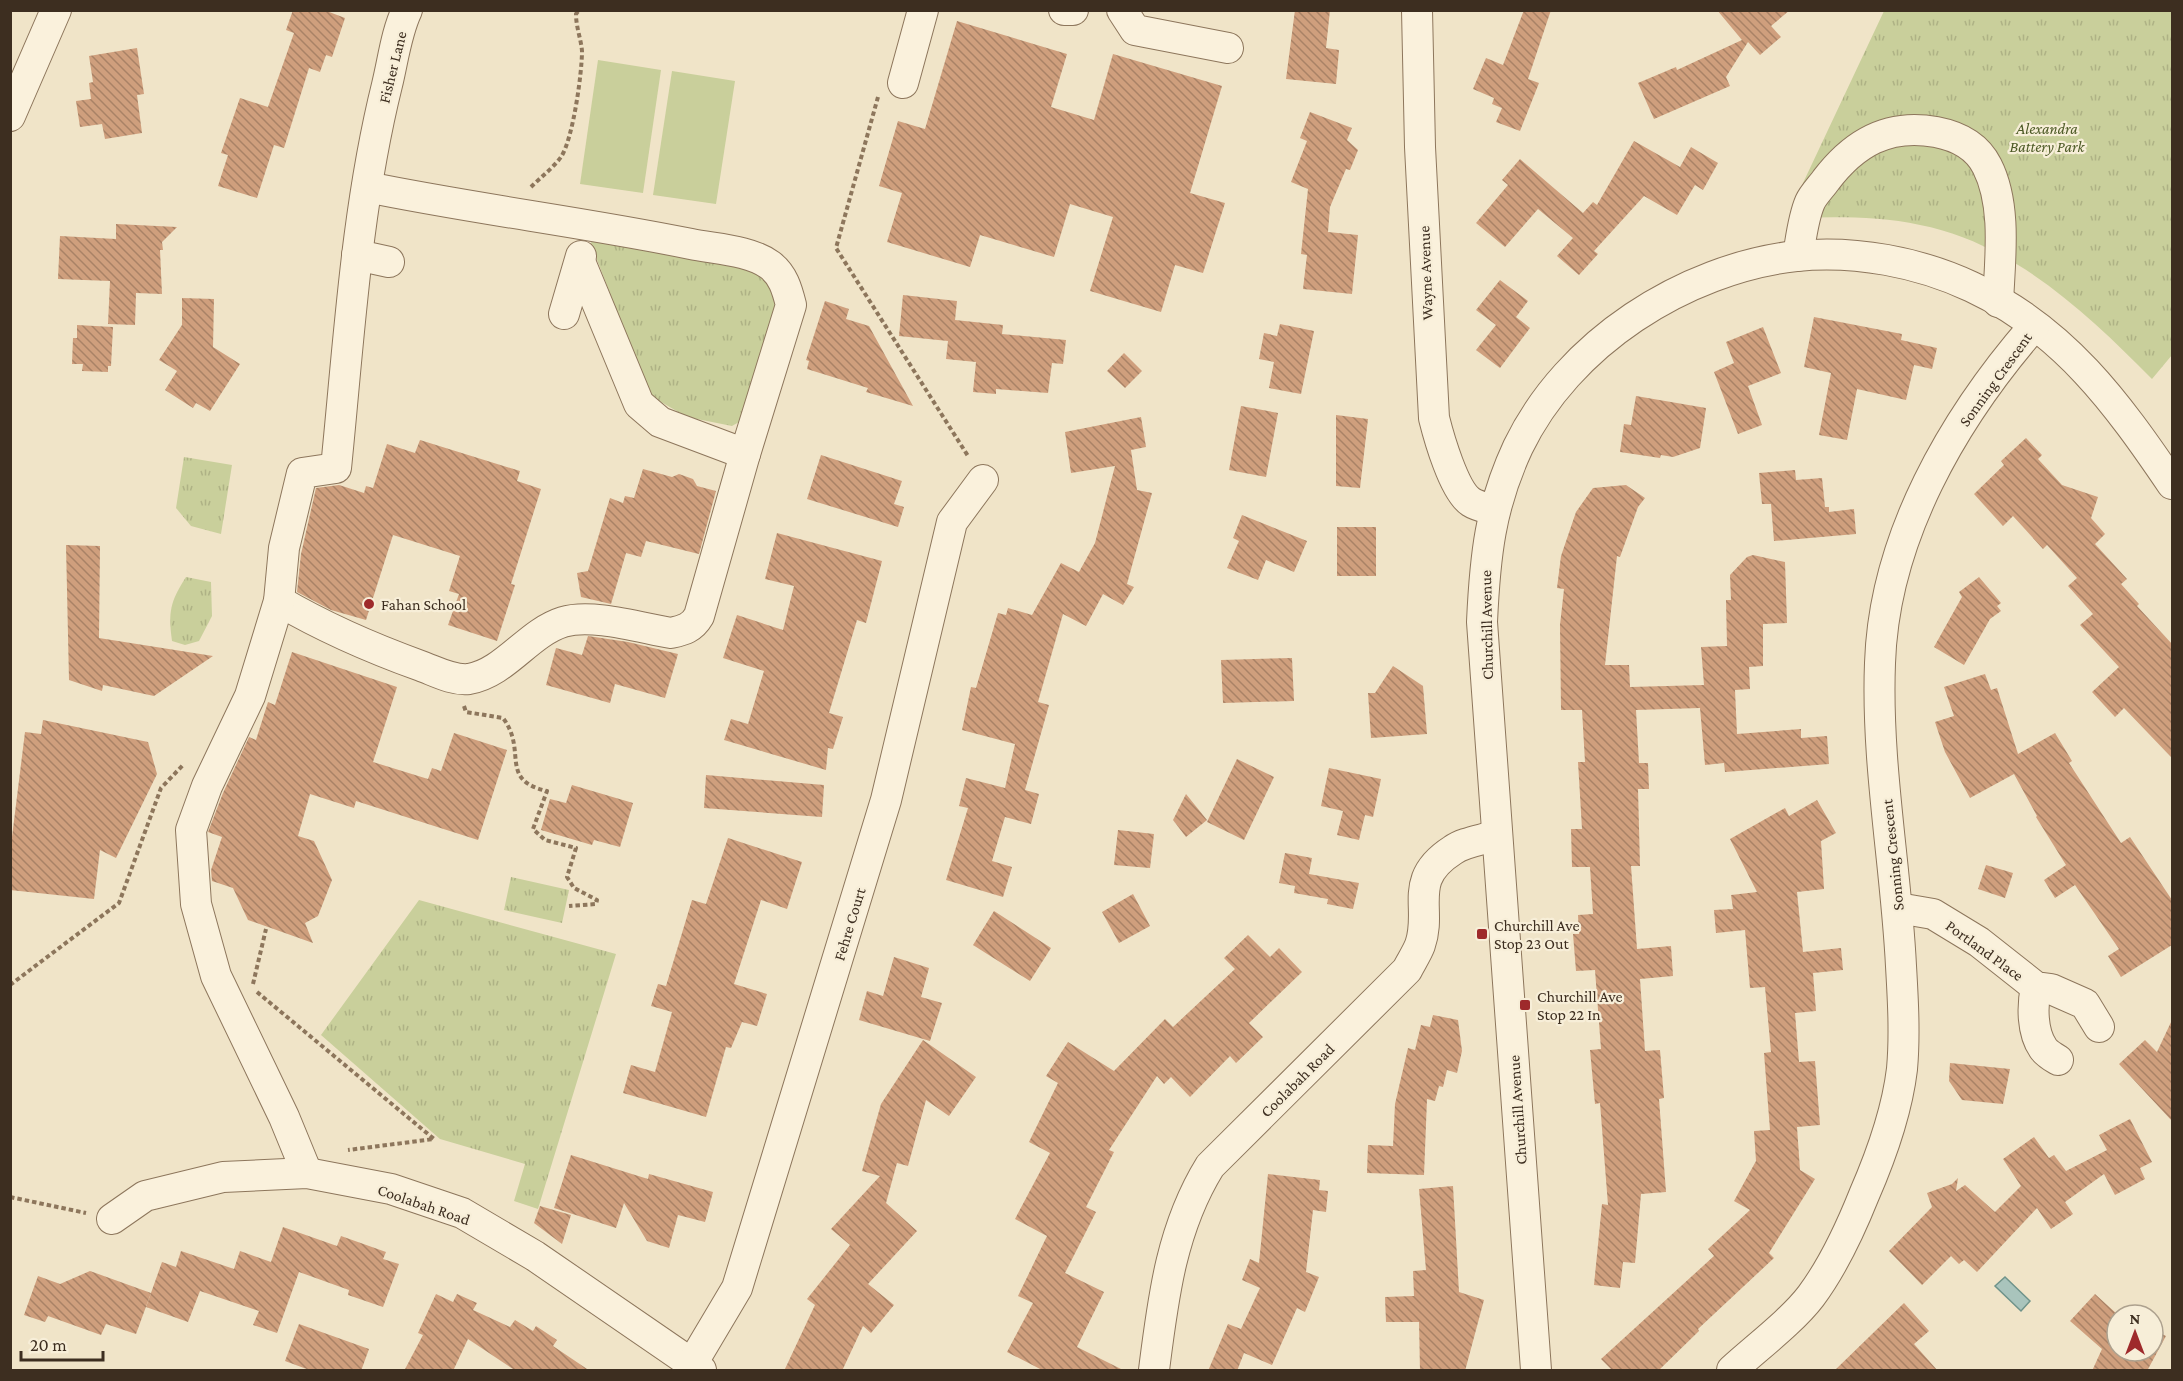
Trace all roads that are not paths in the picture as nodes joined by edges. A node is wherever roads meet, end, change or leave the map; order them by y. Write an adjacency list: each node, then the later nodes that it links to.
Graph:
1 (57, 10): 10 (street)
2 (407, 10): 11 (street, Fisher Lane)
3 (923, 10): 9 (street)
4 (1064, 10): 5 (street)
5 (1073, 10)
6 (1122, 10): 8 (street)
7 (1417, 10): 23 (street, Wayne Avenue)
8 (1228, 48)
9 (891, 87)
10 (10, 116)
11 (367, 187): 12 (street); 13 (street, Fisher Lane)
12 (576, 224): 16 (street); 20 (street)
13 (357, 255): 15 (street); 24 (street, Fisher Lane)
14 (1798, 256): 17 (street, Churchill Avenue); 17 (street); 23 (street, Churchill Avenue)
15 (388, 262)
16 (581, 264): 18 (street); 20 (street)
17 (1998, 302): 19 (street, Churchill Avenue)
18 (564, 314)
19 (2034, 326): 22 (street, Churchill Avenue); 26 (street, Sonning Crescent)
20 (745, 454): 24 (street)
21 (983, 480): 32 (street, Fehre Court)
22 (2172, 484)
23 (1494, 510): 25 (street, Churchill Avenue)
24 (279, 601): 30 (street)
25 (1497, 835): 33 (street, Coolabah Road); 34 (street, Churchill Avenue)
26 (1898, 908): 27 (street, Portland Place); 35 (street, Sonning Crescent)
27 (2036, 987): 28 (street, Portland Place); 29 (street, Portland Place)
28 (2099, 1027)
29 (2058, 1060)
30 (307, 1173): 31 (street, Coolabah Road); 32 (street, Coolabah Road)
31 (112, 1219)
32 (697, 1366)
33 (1154, 1371)
34 (1536, 1371)
35 (1732, 1371)

